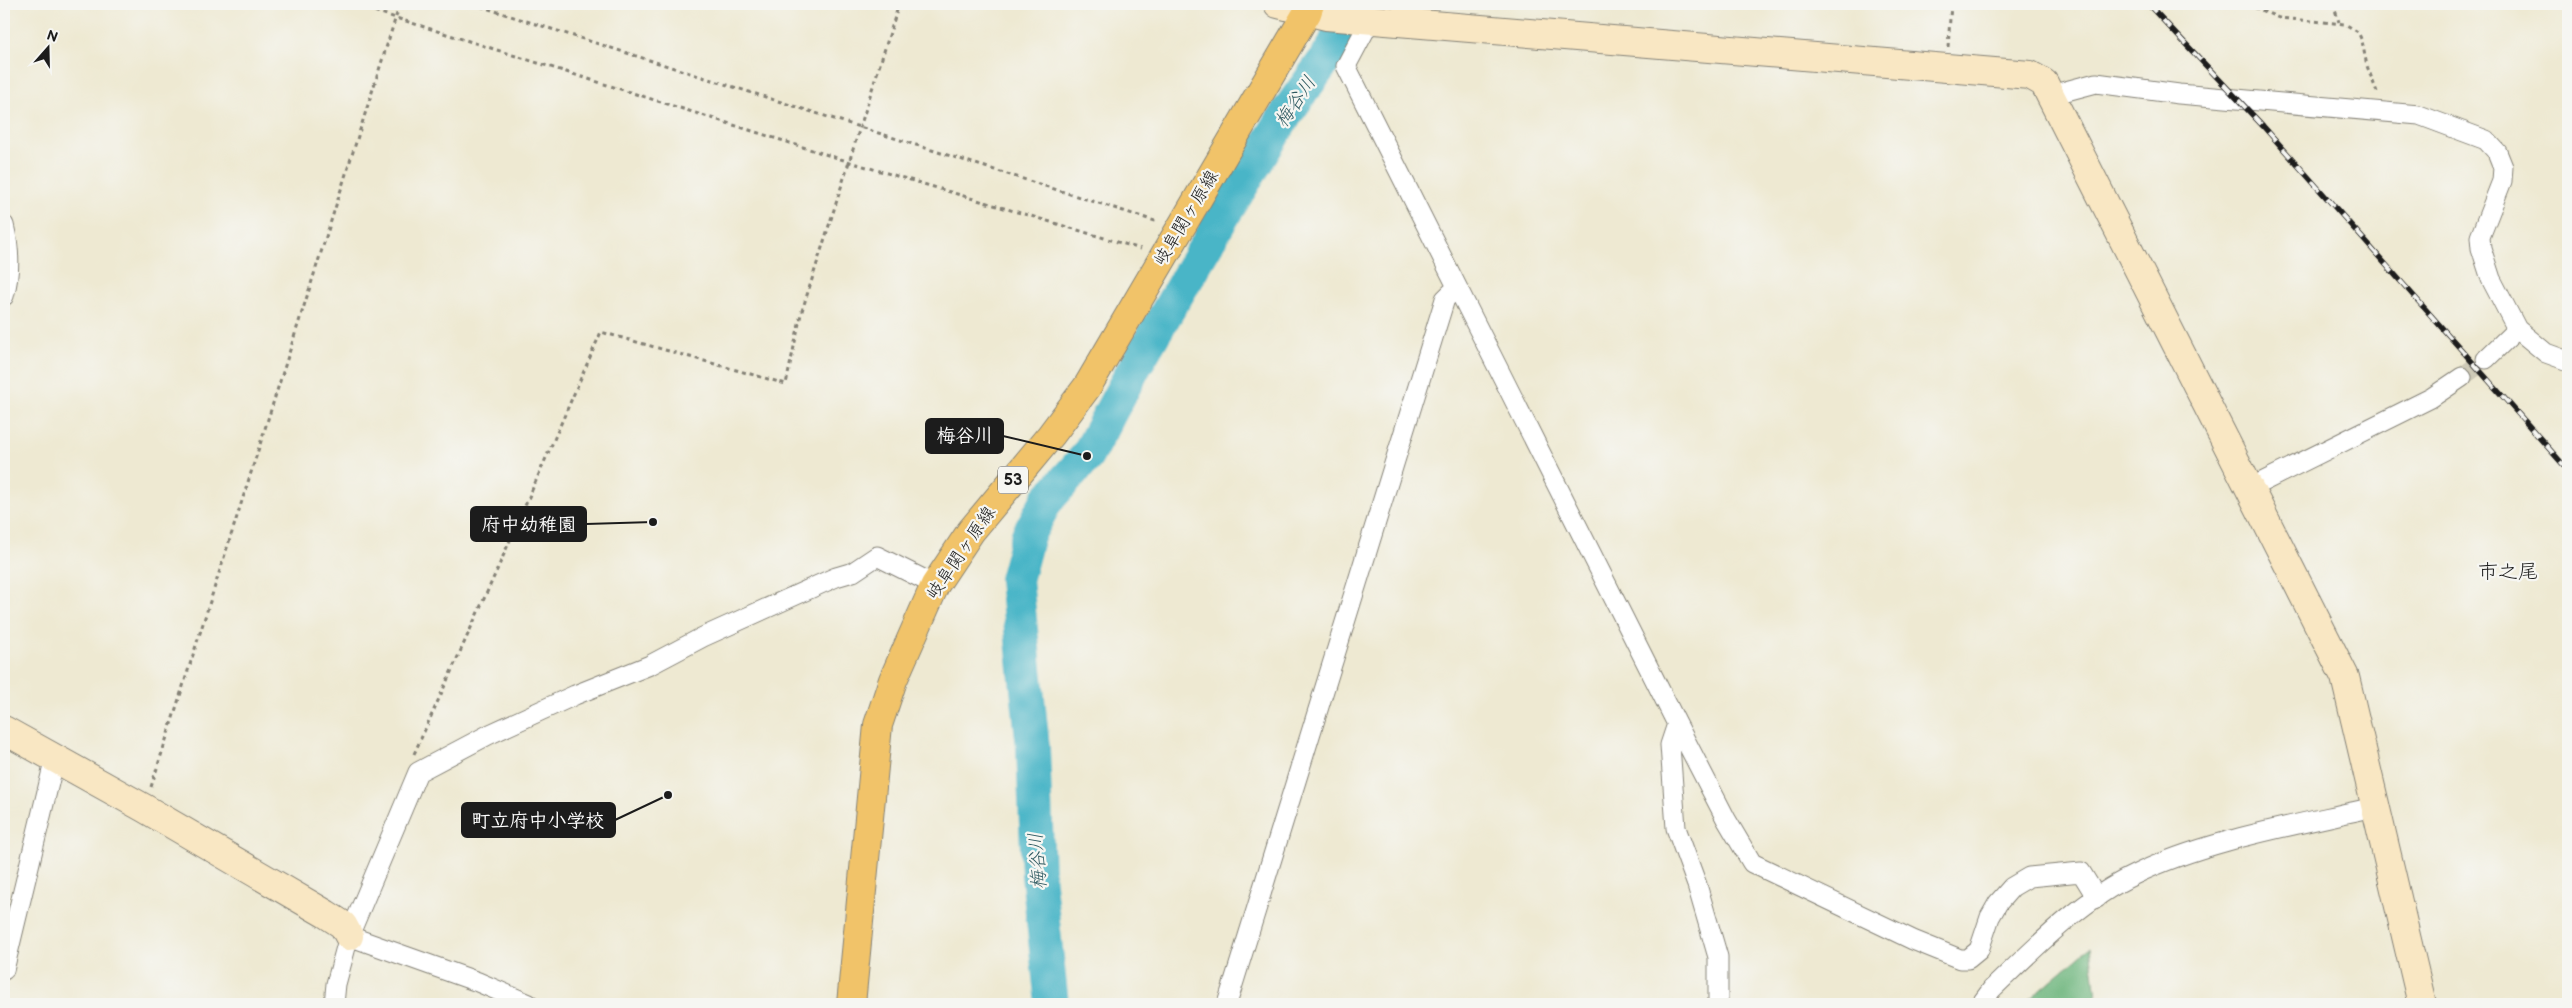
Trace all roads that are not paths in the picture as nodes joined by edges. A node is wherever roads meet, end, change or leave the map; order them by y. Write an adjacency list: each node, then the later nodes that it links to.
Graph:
1 (1278, 4): 2 (street)
2 (1315, 11): 3 (street); 13 (main road, 岐阜関ヶ原線 / 53)
3 (1366, 19): 4 (street); 6 (street)
4 (2051, 95): 8 (street); 12 (street)
5 (4, 225): 7 (street)
6 (1458, 287): 14 (street); 24 (street)
7 (4, 296)
8 (2517, 330): 9 (street); 10 (street)
9 (2486, 359)
10 (2568, 361)
11 (2462, 377): 12 (street)
12 (2248, 489): 17 (street)
13 (935, 585): 19 (street); 23 (main road, 岐阜関ヶ原線 / 53)
14 (1677, 724): 18 (street); 25 (street)
15 (4, 730): 16 (street)
16 (55, 758): 19 (street); 20 (street)
17 (2374, 806): 18 (street); 27 (street)
18 (2097, 898): 26 (street)
19 (349, 936): 21 (street); 22 (street)
20 (4, 970)
21 (334, 1004)
22 (529, 1004)
23 (851, 1004)
24 (1226, 1004)
25 (1718, 1004)
26 (1981, 1004)
27 (2422, 1004)

